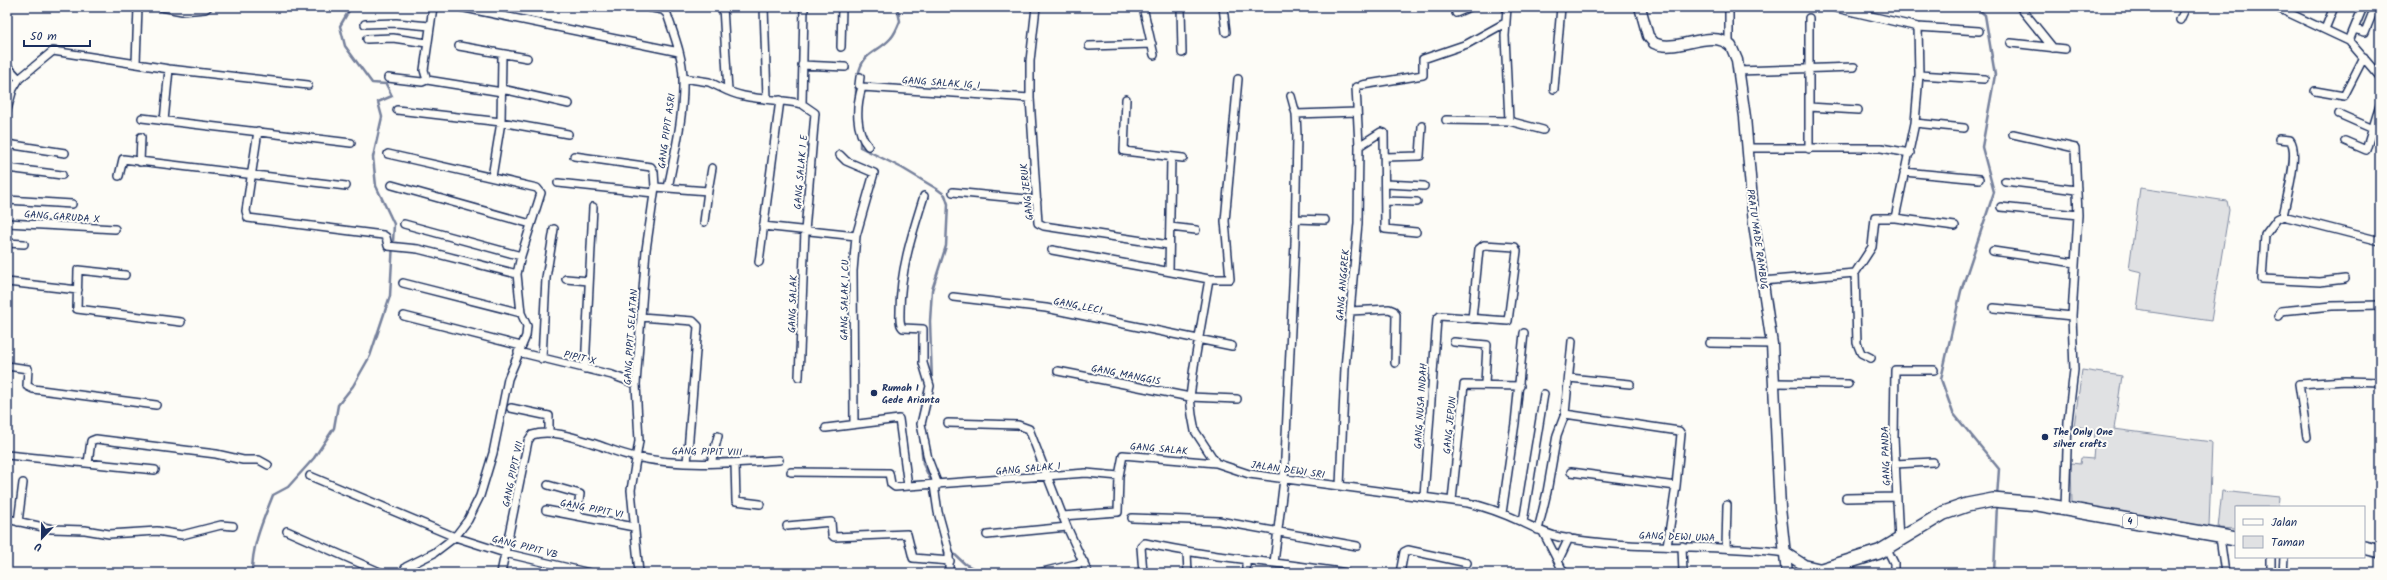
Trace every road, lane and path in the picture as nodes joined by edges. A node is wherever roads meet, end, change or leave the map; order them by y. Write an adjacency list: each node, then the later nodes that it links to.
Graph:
1 (138, 7): 55 (street)
2 (161, 7): 3 (street)
3 (208, 7)
4 (433, 7): 32 (street)
5 (460, 7): 49 (street)
6 (647, 7): 49 (street, GANG PIPIT ASRI)
7 (723, 7): 76 (street)
8 (764, 7): 79 (street)
9 (804, 7): 56 (street)
10 (842, 7): 46 (street)
11 (1036, 7): 80 (street, GANG JERUK)
12 (1143, 7): 42 (street)
13 (1181, 7): 50 (street)
14 (1223, 7): 37 (street)
15 (1470, 7): 27 (street)
16 (1507, 7): 30 (street)
17 (1561, 7): 74 (street)
18 (1640, 7): 43 (street)
19 (1729, 7): 43 (street)
20 (1832, 7): 33 (street)
21 (2020, 7): 47 (street)
22 (2186, 7): 29 (street)
23 (2276, 7): 34 (street)
24 (2334, 7): 34 (street)
25 (2363, 7): 35 (street)
26 (2375, 7): 35 (street)
27 (1456, 13)
28 (1809, 18): 61 (street)
29 (2180, 20)
30 (1505, 23): 90 (street, GANG ANGGREK); 96 (street)
31 (365, 24): 32 (street)
32 (430, 26): 40 (street)
33 (1918, 27): 36 (street); 63 (street)
34 (2325, 29): 39 (street)
35 (2354, 29): 39 (street)
36 (1979, 31)
37 (1226, 32)
38 (367, 39): 40 (street)
39 (2349, 41): 53 (street)
40 (427, 43): 71 (street)
41 (2011, 43): 47 (street)
42 (1152, 44): 45 (street); 52 (street)
43 (1729, 44): 62 (street, PRATU MADE RAMBUG)
44 (459, 46): 51 (street)
45 (1090, 46)
46 (841, 47)
47 (2054, 48): 48 (street)
48 (2065, 48)
49 (679, 52): 67 (street, GANG PIPIT ASRI)
50 (1182, 53)
51 (502, 54): 54 (street); 75 (street)
52 (1154, 55)
53 (2364, 57): 65 (street); 77 (street)
54 (527, 58)
55 (136, 63): 60 (street); 68 (street)
56 (802, 65): 58 (street); 84 (street)
57 (7, 66): 68 (street)
58 (845, 67)
59 (1854, 67): 61 (street)
60 (169, 69): 72 (street); 95 (street)
61 (1810, 69): 62 (street); 86 (street)
62 (1738, 71): 113 (street, PRATU MADE RAMBUG)
63 (1919, 75): 70 (street); 98 (street)
64 (860, 77): 73 (street)
65 (2380, 77)
66 (388, 78): 71 (street)
67 (683, 78): 76 (street); 138 (street, GANG PIPIT ASRI)
68 (20, 79): 87 (street)
69 (1238, 79): 182 (street)
70 (1984, 79)
71 (427, 80): 75 (street)
72 (308, 84)
73 (862, 87): 80 (street, GANG SALAK 1G I); 111 (street)
74 (1554, 89)
75 (502, 91): 83 (street); 97 (street)
76 (728, 91): 79 (street)
77 (2315, 91)
78 (1291, 96): 91 (street)
79 (766, 98): 82 (street)
80 (1030, 98): 145 (street, GANG JERUK)
81 (1126, 99): 120 (street)
82 (780, 100): 84 (street); 160 (street)
83 (569, 104)
84 (802, 104): 166 (street, GANG SALAK 1 E)
85 (2380, 105): 101 (street)
86 (1809, 107): 89 (street); 114 (street)
87 (7, 110)
88 (397, 110): 97 (street)
89 (1858, 110)
90 (1357, 112): 91 (street); 112 (street, GANG ANGGREK)
91 (1296, 114): 154 (street)
92 (2339, 114): 101 (street)
93 (142, 118): 95 (street)
94 (1446, 120): 96 (street)
95 (164, 121): 103 (street)
96 (1509, 121): 102 (street)
97 (501, 122): 104 (street); 130 (street)
98 (1915, 122): 100 (street); 116 (street)
99 (1422, 126): 121 (street)
100 (1964, 128)
101 (2373, 129): 108 (street)
102 (1543, 130)
103 (258, 131): 109 (street); 129 (street)
104 (568, 134)
105 (2013, 134): 140 (street)
106 (141, 137): 123 (street)
107 (2279, 139): 152 (street)
108 (2345, 141)
109 (352, 143)
110 (7, 144): 115 (street)
111 (868, 146)
112 (1359, 146): 121 (street); 193 (street, GANG ANGGREK)
113 (1748, 148): 114 (street); 186 (street, PRATU MADE RAMBUG)
114 (1809, 149): 116 (street)
115 (65, 153)
116 (1910, 153): 126 (street)
117 (388, 154): 130 (street)
118 (840, 155): 168 (street, GANG SALAK 1 CU)
119 (574, 156): 139 (street, GANG PIPIT SELATAN)
120 (1171, 157): 122 (street); 162 (street)
121 (1385, 157): 134 (street)
122 (1183, 158)
123 (140, 162): 128 (street); 129 (street)
124 (7, 168): 127 (street)
125 (712, 168): 141 (street)
126 (1904, 172): 131 (street); 153 (street)
127 (62, 174)
128 (119, 176)
129 (251, 176): 136 (street); 180 (street)
130 (492, 177): 159 (street)
131 (1979, 179)
132 (2005, 181): 140 (street)
133 (558, 183): 139 (street)
134 (1386, 184): 137 (street); 146 (street)
135 (392, 185): 159 (street)
136 (346, 186)
137 (1424, 186)
138 (668, 188): 139 (street); 141 (street)
139 (654, 190): 198 (street, GANG PIPIT SELATAN)
140 (2076, 190): 151 (street)
141 (708, 191): 156 (street)
142 (953, 192): 145 (street)
143 (924, 196): 257 (street)
144 (7, 200): 148 (street)
145 (1037, 200): 172 (street, GANG JERUK)
146 (1386, 201): 147 (street); 167 (street)
147 (1417, 202)
148 (72, 204)
149 (593, 207): 185 (street)
150 (2001, 208): 151 (street)
151 (2078, 215): 177 (street)
152 (2283, 216): 169 (street); 184 (street)
153 (1895, 218): 161 (street); 179 (street)
154 (1295, 219): 155 (street); 254 (street)
155 (1325, 220)
156 (704, 222)
157 (7, 223): 163 (street, GANG GARUDA X)
158 (404, 224): 175 (street)
159 (532, 224): 175 (street)
160 (763, 226): 166 (street); 176 (street)
161 (1955, 226)
162 (1170, 227): 165 (street); 172 (street)
163 (115, 229)
164 (554, 229): 210 (street)
165 (1196, 230)
166 (805, 231): 168 (street); 216 (street, GANG SALAK)
167 (1416, 232)
168 (856, 236): 232 (street, GANG SALAK 1 CU)
169 (2380, 241)
170 (7, 243): 171 (street)
171 (24, 244)
172 (1170, 245): 178 (street)
173 (1052, 250): 178 (street)
174 (1993, 251): 177 (street)
175 (521, 256): 180 (street)
176 (759, 262)
177 (2075, 263): 196 (street)
178 (1168, 270): 182 (street)
179 (1855, 273): 186 (street); 209 (street)
180 (518, 274): 194 (street)
181 (125, 275): 189 (street)
182 (1209, 278): 202 (street)
183 (566, 279): 185 (street)
184 (2345, 279)
185 (589, 281): 213 (street)
186 (1763, 281): 206 (street, PRATU MADE RAMBUG)
187 (7, 282): 189 (street)
188 (403, 283): 194 (street)
189 (78, 290): 200 (street)
190 (953, 297): 202 (street, GANG LECI)
191 (2380, 305): 197 (street)
192 (1994, 308): 196 (street)
193 (1350, 311): 211 (street); 259 (street, GANG ANGGREK)
194 (521, 313): 208 (street)
195 (404, 316): 208 (street, PIPIT X)
196 (2072, 316): 267 (street)
197 (2278, 316)
198 (641, 317): 220 (street, GANG PIPIT SELATAN); 242 (street)
199 (1472, 319): 199 (street); 261 (street, GANG NUSA INDAH)
200 (181, 322)
201 (1524, 333): 224 (street)
202 (1198, 340): 207 (street, GANG LECI); 226 (street)
203 (1572, 341): 217 (street)
204 (1454, 342): 221 (street)
205 (1710, 344): 206 (street)
206 (1772, 344): 219 (street, PRATU MADE RAMBUG)
207 (1232, 346)
208 (520, 349): 210 (street, PIPIT X); 284 (street)
209 (1872, 358)
210 (542, 359): 213 (street, PIPIT X)
211 (1395, 363)
212 (7, 366): 228 (street)
213 (585, 369): 220 (street, PIPIT X)
214 (1934, 370): 246 (street, GANG PANDA)
215 (1058, 371): 226 (street, GANG MANGGIS)
216 (799, 377)
217 (1569, 378): 222 (street); 230 (street)
218 (2380, 382): 236 (street)
219 (1775, 383): 223 (street); 297 (street, PRATU MADE RAMBUG)
220 (636, 384): 238 (street, GANG PIPIT SELATAN)
221 (1485, 384): 224 (street, GANG JEPUN); 264 (street, GANG JEPUN)
222 (1630, 384)
223 (1848, 384)
224 (1520, 386): 269 (street)
225 (1544, 394): 275 (street)
226 (1190, 397): 227 (street, GANG MANGGIS); 245 (street)
227 (1237, 400)
228 (156, 405)
229 (511, 408): 234 (street)
230 (1565, 414): 260 (street); 282 (street)
231 (948, 423): 252 (street)
232 (854, 424): 233 (street); 258 (street)
233 (826, 428)
234 (549, 433): 238 (street, GANG PIPIT VII); 296 (street, GANG PIPIT VII)
235 (718, 436): 243 (street)
236 (2307, 437)
237 (7, 454): 241 (street)
238 (636, 457): 242 (street, GANG PIPIT VIII); 277 (street, GANG PIPIT SELATAN)
239 (779, 460): 244 (street, GANG PIPIT VIII)
240 (1933, 462): 246 (street)
241 (88, 463): 247 (street); 248 (street)
242 (687, 463): 243 (street, GANG PIPIT VIII)
243 (711, 463): 244 (street, GANG PIPIT VIII)
244 (735, 463): 265 (street)
245 (1216, 463): 253 (street, GANG SALAK); 254 (street, JALAN DEWI SRI)
246 (1895, 464): 262 (street, GANG PANDA)
247 (268, 465)
248 (155, 470)
249 (792, 472): 258 (street, GANG SALAK 1)
250 (1571, 472): 260 (street)
251 (310, 476): 284 (street, GANG PIPIT VB)
252 (1046, 476): 253 (street, GANG SALAK 1); 257 (street, GANG SALAK 1); 271 (street)
253 (1119, 476): 271 (street)
254 (1284, 479): 259 (street, JALAN DEWI SRI); 280 (street)
255 (23, 483): 274 (street)
256 (548, 485): 270 (street)
257 (936, 485): 258 (street, GANG SALAK 1); 302 (street)
258 (908, 486)
259 (1340, 486): 261 (street, JALAN DEWI SRI)
260 (1676, 486): 290 (street)
261 (1424, 496): 264 (street, JALAN DEWI SRI)
262 (1896, 497): 263 (street); 288 (street, GANG PANDA)
263 (1846, 498)
264 (1452, 500): 269 (street, JALAN DEWI SRI)
265 (760, 504)
266 (1727, 505): 292 (street)
267 (2064, 508): 285 (highway, 4); 288 (highway, 4)
268 (546, 510): 270 (street, GANG PIPIT VI)
269 (1502, 513): 275 (street, JALAN DEWI SRI)
270 (577, 516): 277 (street, GANG PIPIT VI)
271 (1062, 516): 279 (street)
272 (1132, 518): 280 (street)
273 (7, 519): 274 (street)
274 (18, 522): 276 (street)
275 (1523, 522): 282 (street, JALAN DEWI SRI)
276 (232, 526)
277 (634, 526): 312 (street, GANG PIPIT SELATAN)
278 (787, 526): 302 (street)
279 (1067, 527): 283 (street); 303 (street)
280 (1276, 530): 289 (street); 304 (street)
281 (287, 531): 308 (street)
282 (1541, 532): 286 (street, GANG DEWI UWA); 300 (street)
283 (987, 535)
284 (455, 537): 296 (street, GANG PIPIT VB); 309 (street)
285 (2220, 537): 287 (highway, 4); 326 (street)
286 (1569, 538): 290 (street, GANG DEWI UWA); 300 (street)
287 (2235, 539)
288 (1893, 545): 307 (highway, 4); 325 (street, GANG PANDA)
289 (1357, 546)
290 (1667, 546): 291 (street, GANG DEWI UWA)
291 (1682, 546): 292 (street, GANG DEWI UWA); 323 (street)
292 (1726, 547): 297 (street, GANG DEWI UWA)
293 (2365, 547): 294 (highway)
294 (2380, 551)
295 (1188, 552): 301 (street); 316 (street); 317 (street)
296 (505, 553): 310 (street, GANG PIPIT VII); 311 (street, GANG PIPIT VB)
297 (1785, 553): 307 (street); 324 (street, PRATU MADE RAMBUG)
298 (2271, 558): 327 (street)
299 (2284, 558): 328 (street)
300 (1559, 559): 322 (street)
301 (1246, 560): 304 (street); 318 (street)
302 (950, 561): 313 (street)
303 (1084, 562): 314 (street); 315 (street)
304 (1274, 563): 306 (street)
305 (1467, 563): 321 (street)
306 (1298, 565): 319 (street); 320 (street)
307 (1816, 571)
308 (382, 573)
309 (402, 573)
310 (501, 573)
311 (590, 573)
312 (639, 573)
313 (949, 573)
314 (1038, 573)
315 (1088, 573)
316 (1143, 573)
317 (1188, 573)
318 (1246, 573)
319 (1298, 573)
320 (1342, 573)
321 (1400, 573)
322 (1564, 573)
323 (1683, 573)
324 (1787, 573)
325 (1894, 573)
326 (2225, 573)
327 (2271, 573)
328 (2283, 573)

